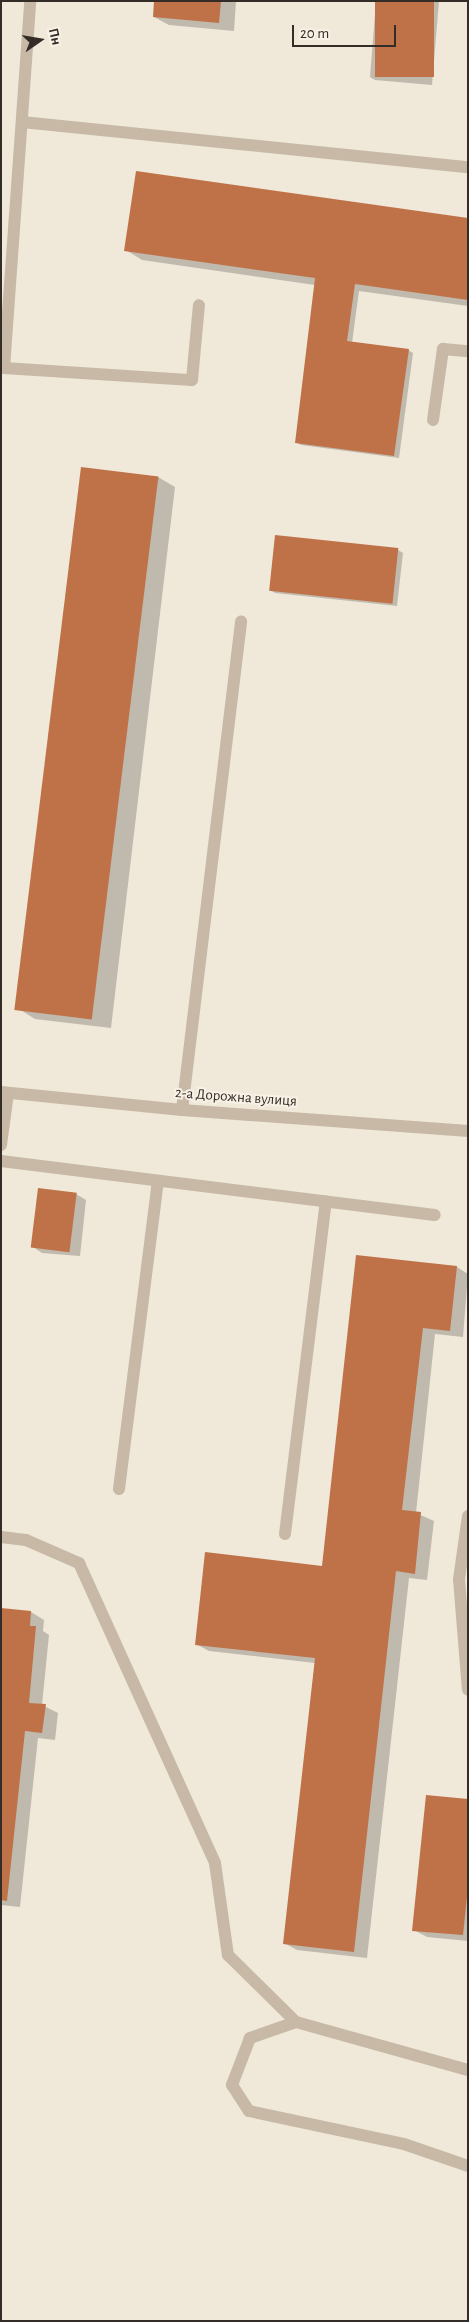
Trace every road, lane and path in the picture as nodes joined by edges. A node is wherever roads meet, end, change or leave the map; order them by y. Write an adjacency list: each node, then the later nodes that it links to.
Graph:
1 (30, 1): 2 (street)
2 (22, 122): 3 (street); 6 (street)
3 (468, 167)
4 (199, 305): 6 (street)
5 (468, 351): 7 (street)
6 (3, 368)
7 (433, 420)
8 (241, 622): 10 (street)
9 (4, 1093): 10 (street, 2-а Дорожна вулиця); 12 (street)
10 (182, 1110): 11 (street, 2-а Дорожна вулиця)
11 (468, 1131)
12 (1, 1145)
13 (1, 1160): 14 (street)
14 (158, 1182): 15 (street); 17 (street)
15 (326, 1202): 16 (street); 19 (street)
16 (435, 1216)
17 (119, 1488)
18 (468, 1516): 21 (street)
19 (285, 1534)
20 (1, 1537): 22 (street)
21 (468, 1690)
22 (296, 2022): 23 (street); 24 (street)
23 (468, 2070)
24 (468, 2166)

